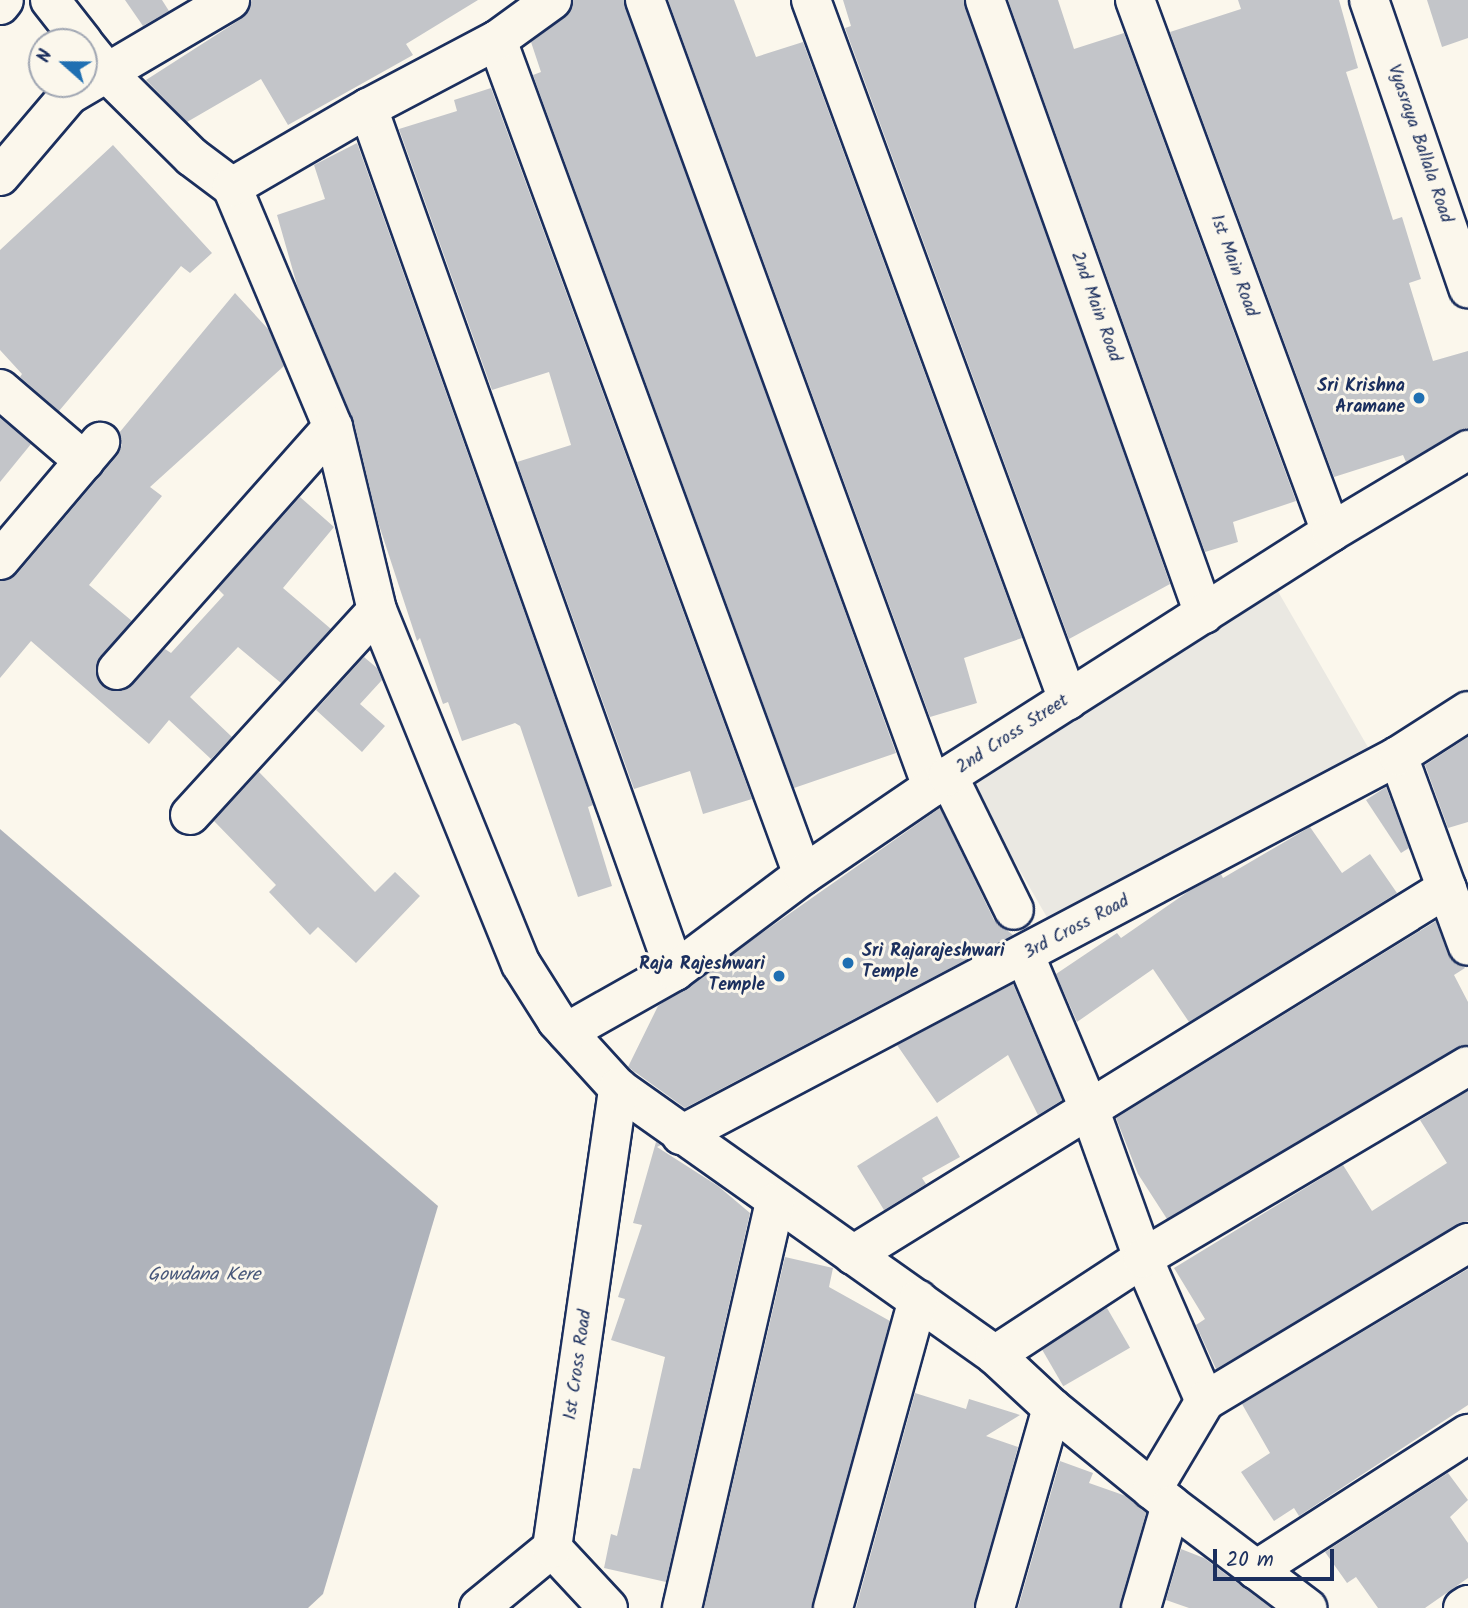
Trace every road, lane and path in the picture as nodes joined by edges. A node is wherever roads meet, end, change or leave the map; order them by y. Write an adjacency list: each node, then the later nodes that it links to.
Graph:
1 (4, 0): 10 (street)
2 (50, 0): 11 (street)
3 (230, 0): 14 (street)
4 (552, 0): 12 (street)
5 (645, 0): 31 (street)
6 (811, 0): 28 (street)
7 (985, 0): 26 (street, 2nd Main Road)
8 (1135, 0): 23 (street, 1st Main Road)
9 (1369, 0): 18 (street, Vyasraya Ballala Road)
10 (0, 5)
11 (71, 28)
12 (497, 40): 15 (street); 33 (street)
13 (98, 62): 14 (street)
14 (108, 74): 16 (street); 17 (street)
15 (368, 108): 17 (street); 38 (street)
16 (0, 176)
17 (232, 187): 21 (street)
18 (1460, 231): 19 (street, Vyasraya Ballala Road)
19 (1468, 288)
20 (0, 388): 24 (street)
21 (334, 427): 25 (street); 27 (street)
22 (1468, 450): 23 (street, 2nd Cross Street)
23 (1331, 532): 26 (street, 2nd Cross Street)
24 (0, 560)
25 (377, 610): 32 (street); 39 (street)
26 (1204, 614): 28 (street, 2nd Cross Street)
27 (117, 670)
28 (1068, 700): 31 (street, 2nd Cross Street)
29 (1468, 711): 30 (street, 3rd Cross Road)
30 (1398, 756): 34 (street); 37 (street, 3rd Cross Road)
31 (940, 782): 33 (street, 2nd Cross Street); 35 (street)
32 (190, 815)
33 (803, 875): 38 (street, 2nd Cross Street)
34 (1447, 888): 36 (street); 42 (street)
35 (1014, 910)
36 (1468, 946)
37 (1025, 956): 42 (street); 43 (street, 3rd Cross Road)
38 (675, 971): 39 (street, 2nd Cross Street)
39 (567, 1032): 41 (street)
40 (1468, 1066): 47 (street)
41 (618, 1088): 43 (street); 54 (street, 1st Cross Road)
42 (1089, 1108): 46 (street); 47 (street)
43 (681, 1135): 44 (street)
44 (775, 1203): 46 (street); 60 (street)
45 (1468, 1242): 50 (street)
46 (853, 1255): 48 (street)
47 (1143, 1258): 49 (street); 50 (street)
48 (918, 1300): 49 (street); 61 (street)
49 (995, 1355): 51 (street)
50 (1205, 1401): 53 (street)
51 (1052, 1408): 53 (street); 62 (street)
52 (1468, 1434): 55 (street)
53 (1161, 1498): 55 (street); 63 (street)
54 (552, 1548): 58 (street); 59 (street)
55 (1256, 1570): 56 (street)
56 (1299, 1605)
57 (1468, 1605): 64 (street)
58 (479, 1608)
59 (608, 1608)
60 (682, 1608)
61 (833, 1608)
62 (995, 1608)
63 (1141, 1608)
64 (1463, 1608)

